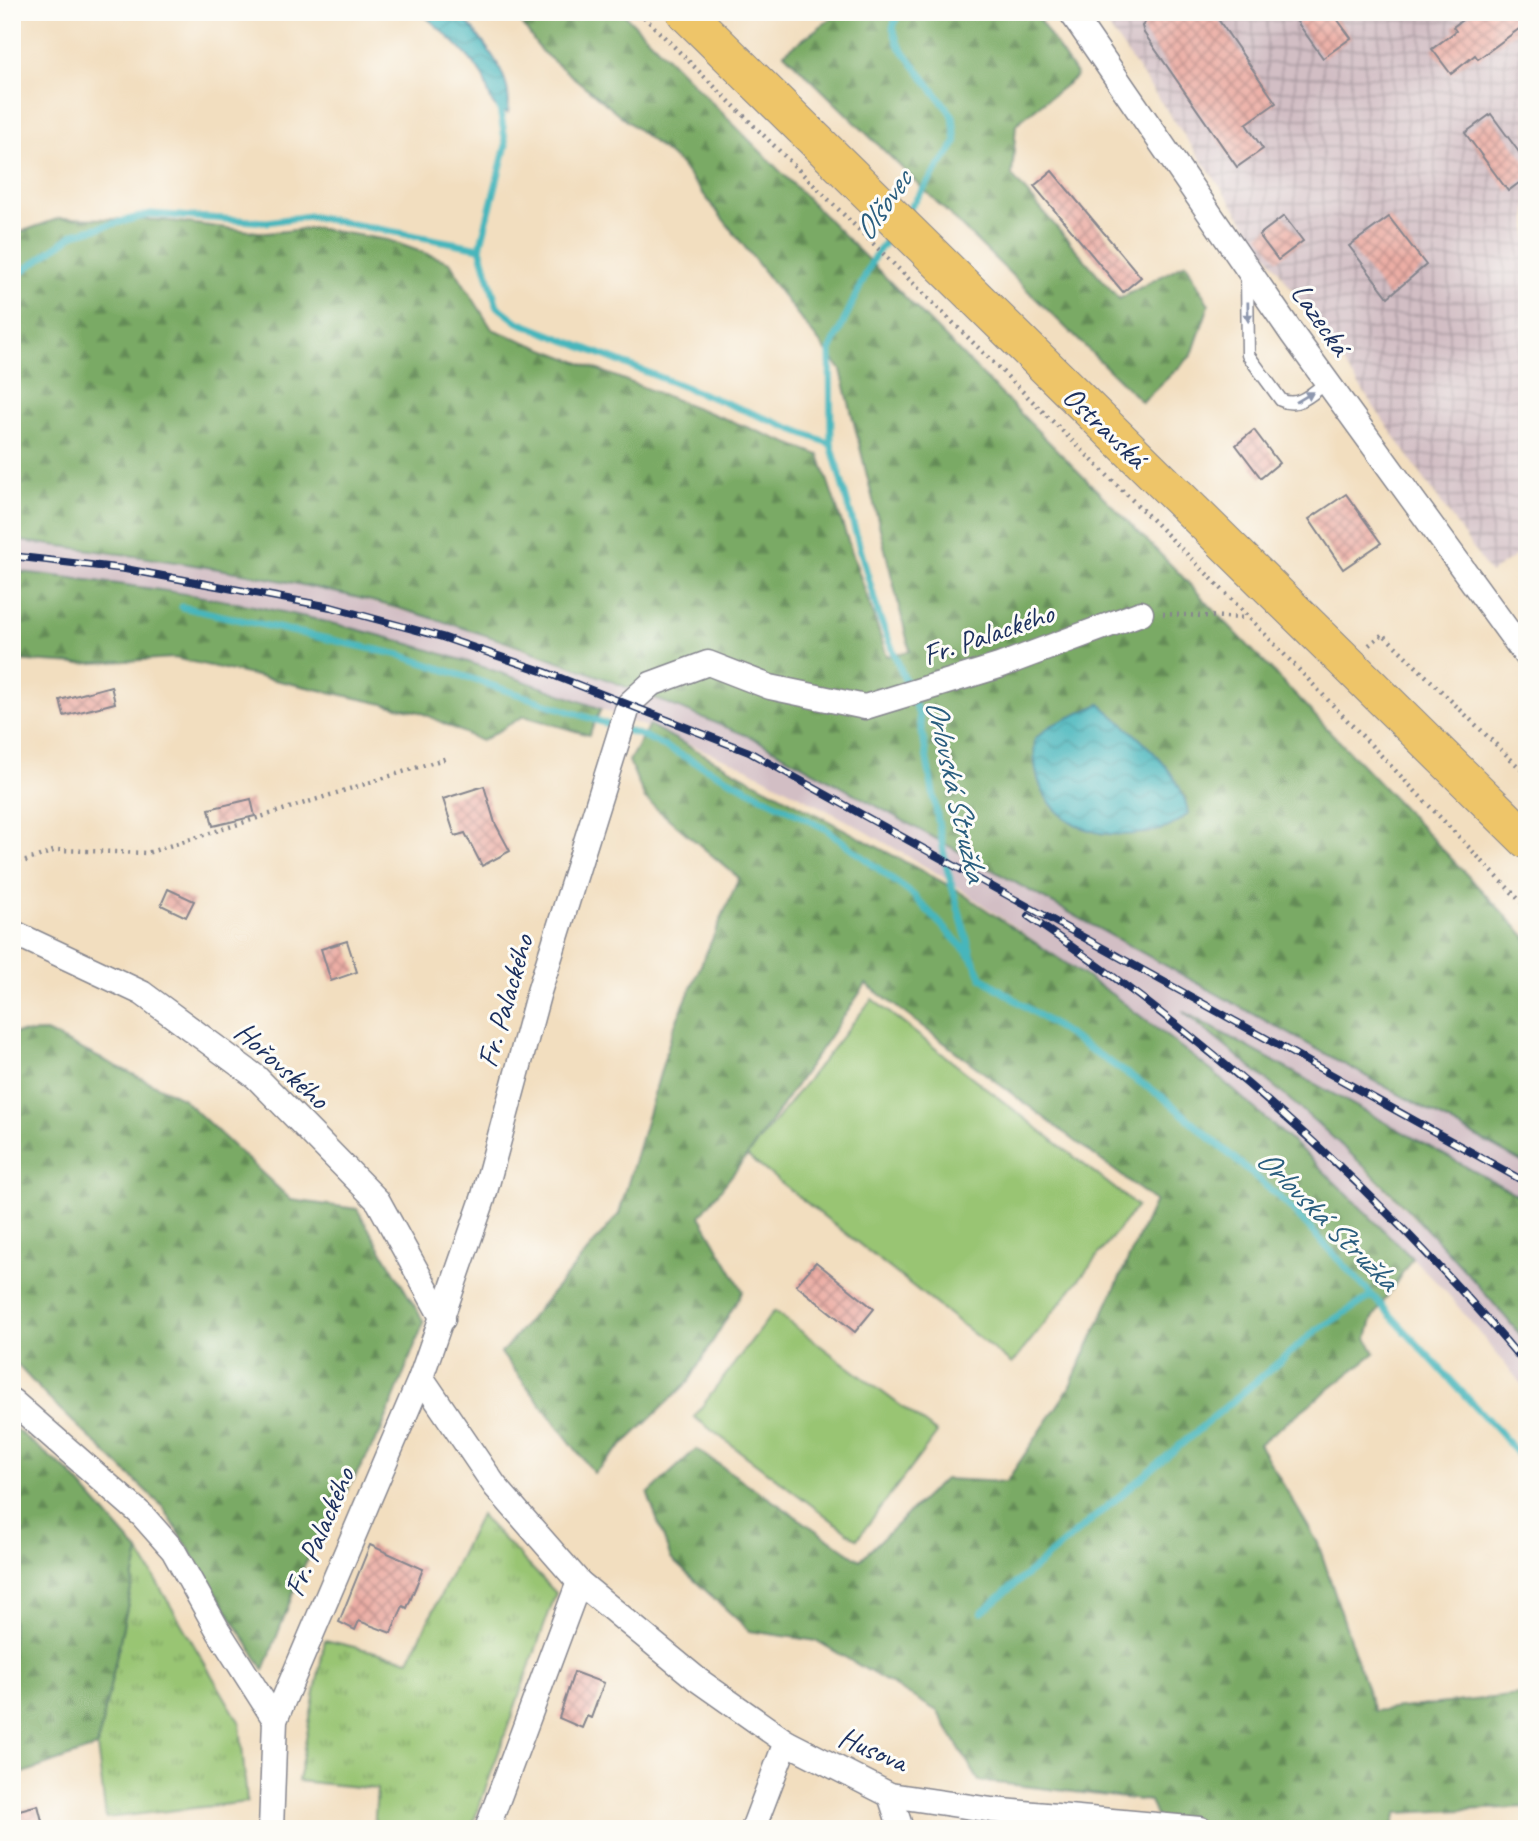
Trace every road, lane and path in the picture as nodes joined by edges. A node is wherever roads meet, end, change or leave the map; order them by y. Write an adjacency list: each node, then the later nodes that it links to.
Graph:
1 (639, 12): 7 (path)
2 (685, 12): 9 (main road, Ostravská)
3 (1071, 12): 4 (street, Lazecká)
4 (1247, 270): 5 (street, Lazecká); 5 (lane, one-way to 5)
5 (1327, 382): 8 (street, Lazecká)
6 (1141, 613): 7 (path); 16 (street, Fr. Palackého)
7 (1246, 618): 14 (path)
8 (1527, 657)
9 (1348, 664): 11 (path); 12 (main road, Ostravská)
10 (447, 758): 13 (path)
11 (1527, 775)
12 (1527, 840)
13 (12, 866)
14 (1527, 908)
15 (12, 932): 16 (street, Hořovského)
16 (443, 1319): 17 (street, Fr. Palackého)
17 (421, 1377): 19 (street, Husova); 20 (street, Fr. Palackého)
18 (12, 1401): 20 (street)
19 (579, 1582): 21 (street, Husova); 24 (street)
20 (275, 1720): 23 (street, Fr. Palackého)
21 (786, 1742): 22 (street, Husova); 25 (street)
22 (890, 1795): 26 (street); 27 (street, Husova)
23 (271, 1829)
24 (487, 1829)
25 (753, 1829)
26 (901, 1829)
27 (1200, 1829)

